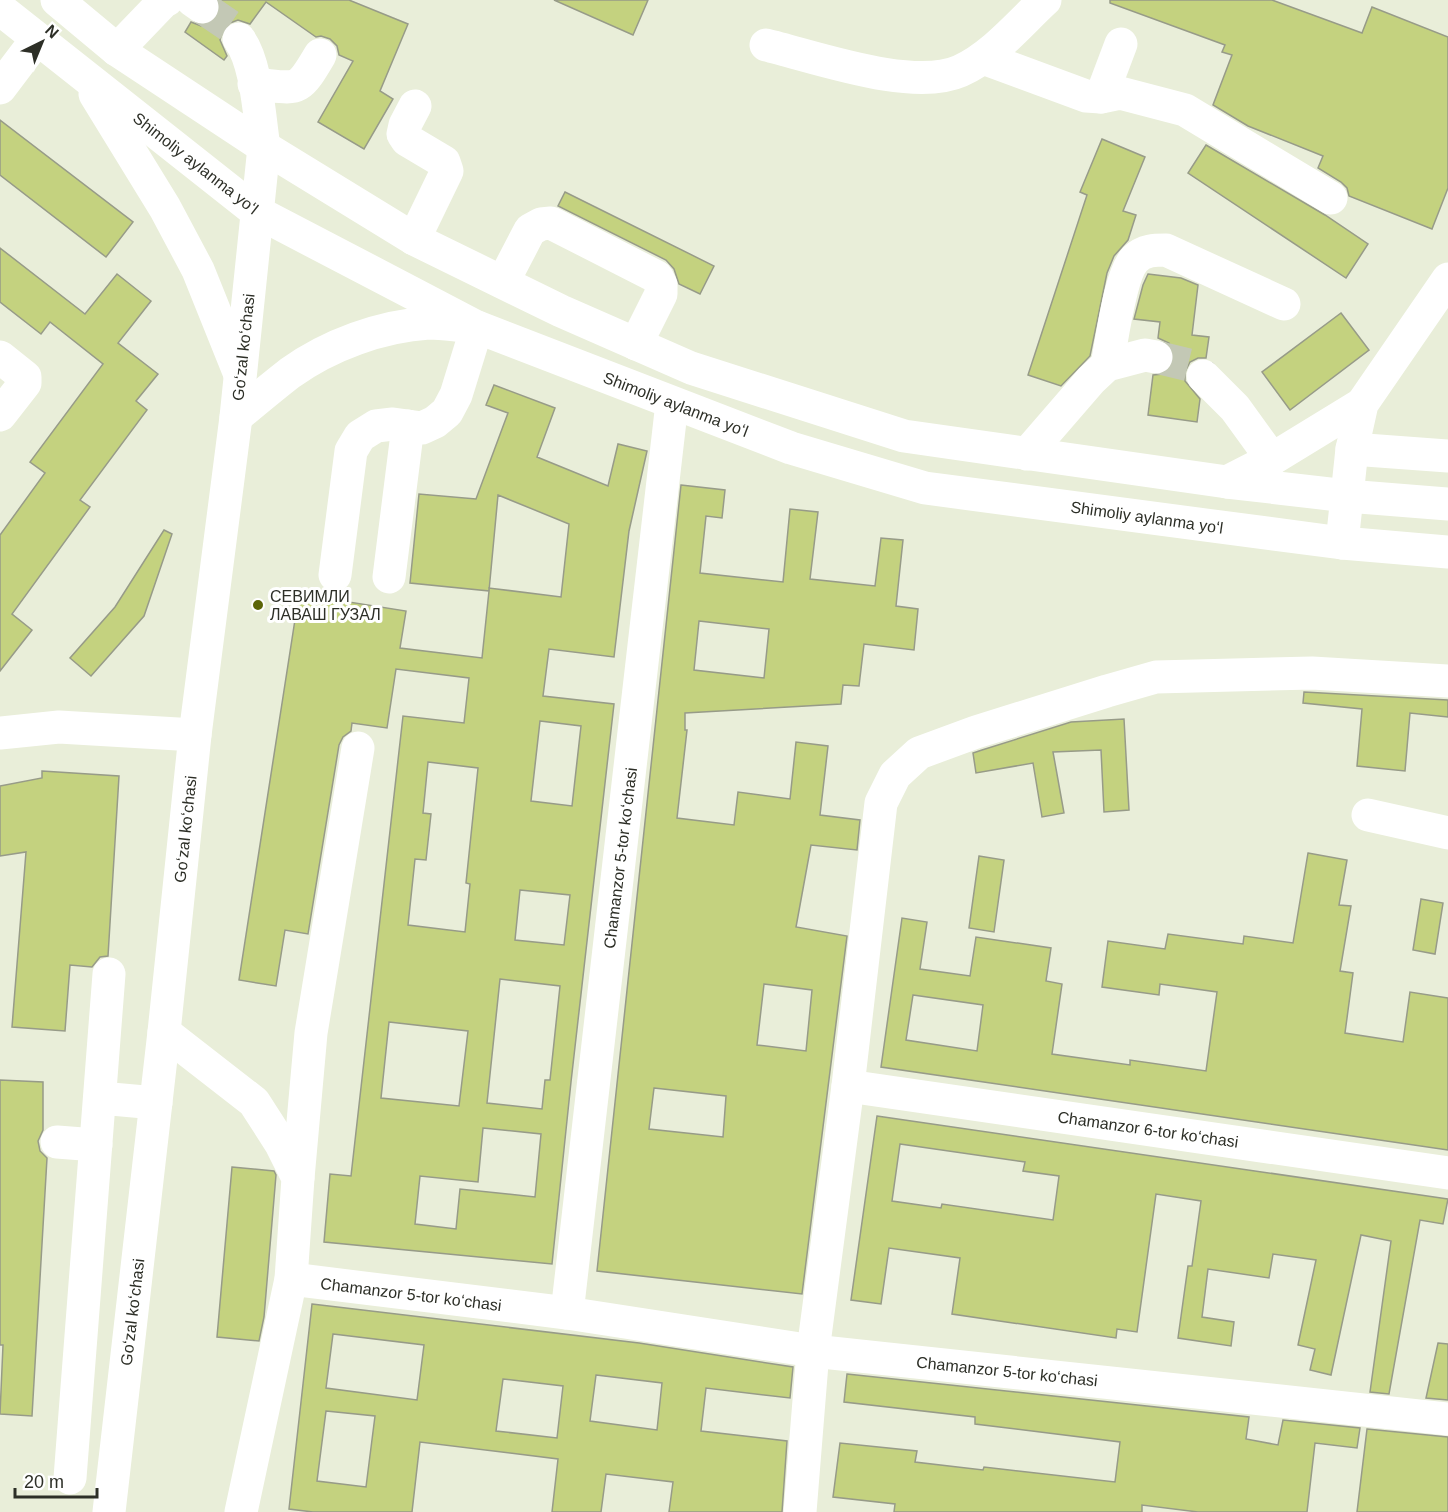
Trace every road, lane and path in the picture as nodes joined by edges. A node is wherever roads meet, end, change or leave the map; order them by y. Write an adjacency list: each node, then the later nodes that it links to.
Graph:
1 (57, 0): 9 (street)
2 (167, 0): 9 (street)
3 (1045, 0): 11 (street)
4 (0, 9): 5 (street, Shimoliy aylanma yoʻl)
5 (37, 39): 12 (street); 13 (street, Shimoliy aylanma yoʻl)
6 (239, 39): 14 (street, Goʻzal koʻchasi)
7 (1121, 44): 15 (street)
8 (766, 45): 11 (street)
9 (117, 50): 17 (street)
10 (321, 55): 14 (street)
11 (983, 58): 15 (street)
12 (3, 78)
13 (87, 78): 19 (street, Shimoliy aylanma yoʻl); 29 (street)
14 (254, 84): 17 (street, Goʻzal koʻchasi)
15 (1101, 97): 18 (street)
16 (416, 106): 20 (street)
17 (264, 147): 19 (street, Goʻzal koʻchasi); 20 (street)
18 (1331, 198)
19 (257, 212): 24 (street, Shimoliy aylanma yoʻl); 29 (street, Goʻzal koʻchasi)
20 (414, 239): 22 (street)
21 (1448, 279): 32 (street)
22 (503, 282): 25 (street); 25 (street)
23 (1284, 304): 28 (street)
24 (477, 327): 31 (street, Shimoliy aylanma yoʻl); 34 (street); 35 (street)
25 (636, 344): 37 (street)
26 (0, 357): 33 (street)
27 (1156, 357): 28 (street)
28 (1107, 364): 37 (street)
29 (240, 375): 34 (street, Goʻzal koʻchasi)
30 (1203, 376): 39 (street)
31 (672, 404): 43 (street, Shimoliy aylanma yoʻl); 63 (street, Chamanzor 5-tor koʻchasi)
32 (1362, 404): 36 (street); 39 (street)
33 (0, 415)
34 (236, 417): 49 (street, Goʻzal koʻchasi)
35 (408, 426): 45 (street); 46 (street)
36 (1352, 449): 38 (street); 41 (street)
37 (1027, 454): 40 (street)
38 (1448, 456)
39 (1272, 459): 40 (street)
40 (1227, 482): 41 (street)
41 (1347, 496): 42 (street); 43 (street)
42 (1448, 504)
43 (1342, 543): 44 (street, Shimoliy aylanma yoʻl)
44 (1448, 552)
45 (335, 575)
46 (389, 578)
47 (1448, 681): 55 (street)
48 (1, 731): 49 (street)
49 (195, 735): 54 (street, Goʻzal koʻchasi)
50 (358, 748): 61 (street)
51 (1368, 815): 52 (street)
52 (1448, 833)
53 (109, 974): 56 (street)
54 (164, 1032): 57 (street, Goʻzal koʻchasi); 61 (street)
55 (848, 1086): 60 (street, Chamanzor 6-tor koʻchasi); 64 (street)
56 (100, 1098): 57 (street); 59 (street)
57 (156, 1103): 67 (street, Goʻzal koʻchasi)
58 (57, 1142): 59 (street)
59 (96, 1145): 66 (street)
60 (1448, 1173)
61 (298, 1178): 62 (street)
62 (291, 1279): 63 (street, Chamanzor 5-tor koʻchasi); 68 (street)
63 (567, 1313): 64 (street, Chamanzor 5-tor koʻchasi)
64 (813, 1351): 65 (street, Chamanzor 5-tor koʻchasi); 69 (street)
65 (1448, 1419)
66 (70, 1478)
67 (109, 1512)
68 (241, 1512)
69 (800, 1512)

